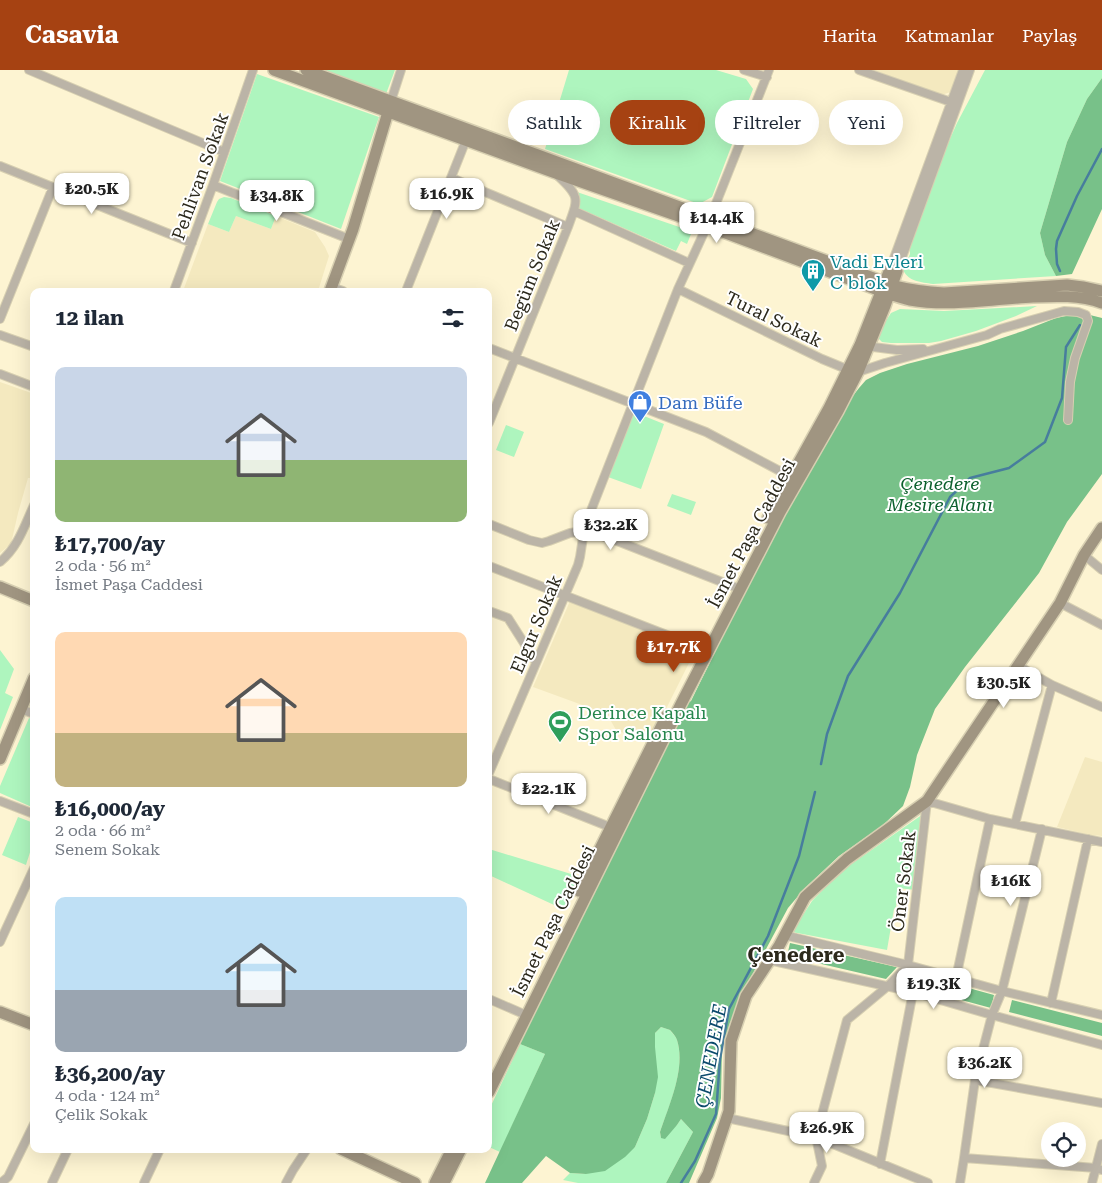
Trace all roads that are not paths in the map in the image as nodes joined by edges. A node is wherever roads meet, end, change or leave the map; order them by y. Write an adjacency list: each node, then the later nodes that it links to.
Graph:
1 (29, 70): 14 (street)
2 (253, 70): 14 (street, Pehlivan Sokak)
3 (274, 70): 12 (main road)
4 (306, 70): 12 (main road)
5 (402, 70): 12 (street)
6 (744, 70): 10 (street)
7 (859, 70): 11 (street)
8 (963, 70): 11 (street)
9 (970, 70): 11 (street)
10 (768, 74): 21 (street, Elgur Sokak)
11 (955, 102): 26 (street)
12 (390, 107): 13 (main road); 21 (main road); 23 (main road)
13 (466, 140): 16 (main road); 17 (street)
14 (224, 152): 18 (street, Pehlivan Sokak)
15 (0, 166): 19 (street)
16 (553, 172): 20 (street, Begüm Sokak); 21 (main road)
17 (452, 178): 22 (street); 30 (street)
18 (214, 185): 23 (street); 24 (street, Pehlivan Sokak)
19 (53, 188): 24 (street); 36 (street)
20 (574, 211): 22 (street, Begüm Sokak); 25 (street)
21 (708, 223): 25 (street, Elgur Sokak); 27 (main road)
22 (568, 227): 42 (street, Begüm Sokak)
23 (349, 239): 29 (main road)
24 (192, 243): 28 (street, Pehlivan Sokak)
25 (689, 263): 31 (street, Elgur Sokak)
26 (894, 270): 27 (main road); 33 (main road, İsmet Paşa Caddesi); 34 (main road)
27 (862, 279): 33 (main road); 33 (main road)
28 (175, 288)
29 (331, 288)
30 (407, 288)
31 (678, 289): 43 (street, Tural Sokak); 46 (street, Elgur Sokak)
32 (1102, 291): 34 (main road)
33 (885, 293): 34 (main road); 34 (main road); 39 (main road, İsmet Paşa Caddesi)
34 (909, 295): 35 (main road)
35 (1102, 303)
36 (0, 319)
37 (0, 335): 38 (street)
38 (30, 346)
39 (864, 346): 41 (street); 43 (main road, İsmet Paşa Caddesi)
40 (492, 349): 42 (street)
41 (935, 349): 43 (street); 48 (street)
42 (515, 359): 46 (street); 47 (street, Begüm Sokak)
43 (853, 371): 49 (main road, İsmet Paşa Caddesi)
44 (0, 374): 45 (street)
45 (30, 385)
46 (633, 403): 49 (street); 53 (street, Elgur Sokak)
47 (492, 416)
48 (1068, 420)
49 (794, 478): 59 (main road, İsmet Paşa Caddesi)
50 (30, 514): 55 (street)
51 (492, 525): 53 (street)
52 (1102, 528): 54 (main road)
53 (584, 531): 59 (street); 60 (street, Elgur Sokak)
54 (1084, 555): 57 (street); 62 (main road)
55 (0, 562)
56 (492, 567): 60 (street)
57 (1102, 570)
58 (0, 587): 61 (main road)
59 (736, 588): 65 (main road, İsmet Paşa Caddesi)
60 (565, 595): 65 (street); 66 (street, Elgur Sokak)
61 (30, 599)
62 (1060, 603): 64 (street); 67 (main road)
63 (492, 612): 66 (street)
64 (1102, 625)
65 (705, 650): 81 (main road, İsmet Paşa Caddesi)
66 (536, 662): 74 (street, Elgur Sokak)
67 (1017, 665): 68 (street); 77 (main road)
68 (1052, 685): 70 (street); 80 (street)
69 (30, 687): 71 (main road)
70 (1102, 707)
71 (21, 708): 72 (street); 73 (main road)
72 (30, 712)
73 (0, 759)
74 (492, 766)
75 (492, 780): 81 (street)
76 (0, 801): 78 (street)
77 (927, 801): 79 (street); 86 (main road); 89 (street, Öner Sokak)
78 (30, 812)
79 (990, 818): 80 (street); 90 (street)
80 (1015, 824): 82 (street)
81 (614, 828): 97 (main road, İsmet Paşa Caddesi)
82 (1042, 829): 83 (street); 92 (street)
83 (1088, 839): 84 (street); 95 (street)
84 (1102, 842)
85 (30, 877): 87 (street)
86 (784, 935): 88 (main road); 89 (street)
87 (0, 942)
88 (770, 960): 91 (street); 106 (main road)
89 (908, 965): 90 (street); 91 (street)
90 (956, 978): 92 (street)
91 (888, 986): 93 (street); 108 (street)
92 (1002, 991): 95 (street); 98 (street)
93 (913, 992): 98 (street); 117 (street)
94 (492, 1000): 97 (street)
95 (1051, 1003): 99 (street)
96 (0, 1012): 100 (main road)
97 (523, 1014): 102 (main road, İsmet Paşa Caddesi); 104 (main road, İsmet Paşa Caddesi)
98 (992, 1015): 101 (street); 103 (street)
99 (1102, 1015)
100 (30, 1023)
101 (1102, 1045)
102 (492, 1069)
103 (975, 1080): 105 (street); 116 (street)
104 (492, 1085)
105 (1102, 1103)
106 (727, 1118): 108 (street); 127 (main road)
107 (30, 1132): 120 (street)
108 (816, 1137): 117 (street); 128 (street)
109 (1102, 1144): 118 (street)
110 (66, 1153): 121 (street)
111 (158, 1153): 122 (street)
112 (304, 1153): 123 (street)
113 (350, 1153): 124 (main road)
114 (450, 1153): 125 (main road)
115 (459, 1153): 126 (main road)
116 (964, 1158): 118 (street); 131 (street)
117 (880, 1164): 119 (street)
118 (1099, 1169): 132 (street)
119 (903, 1173): 129 (street); 130 (street)
120 (1, 1183)
121 (52, 1183)
122 (144, 1183)
123 (286, 1183)
124 (415, 1183)
125 (435, 1183)
126 (444, 1183)
127 (703, 1183)
128 (814, 1183)
129 (902, 1183)
130 (928, 1183)
131 (960, 1183)
132 (1092, 1183)

